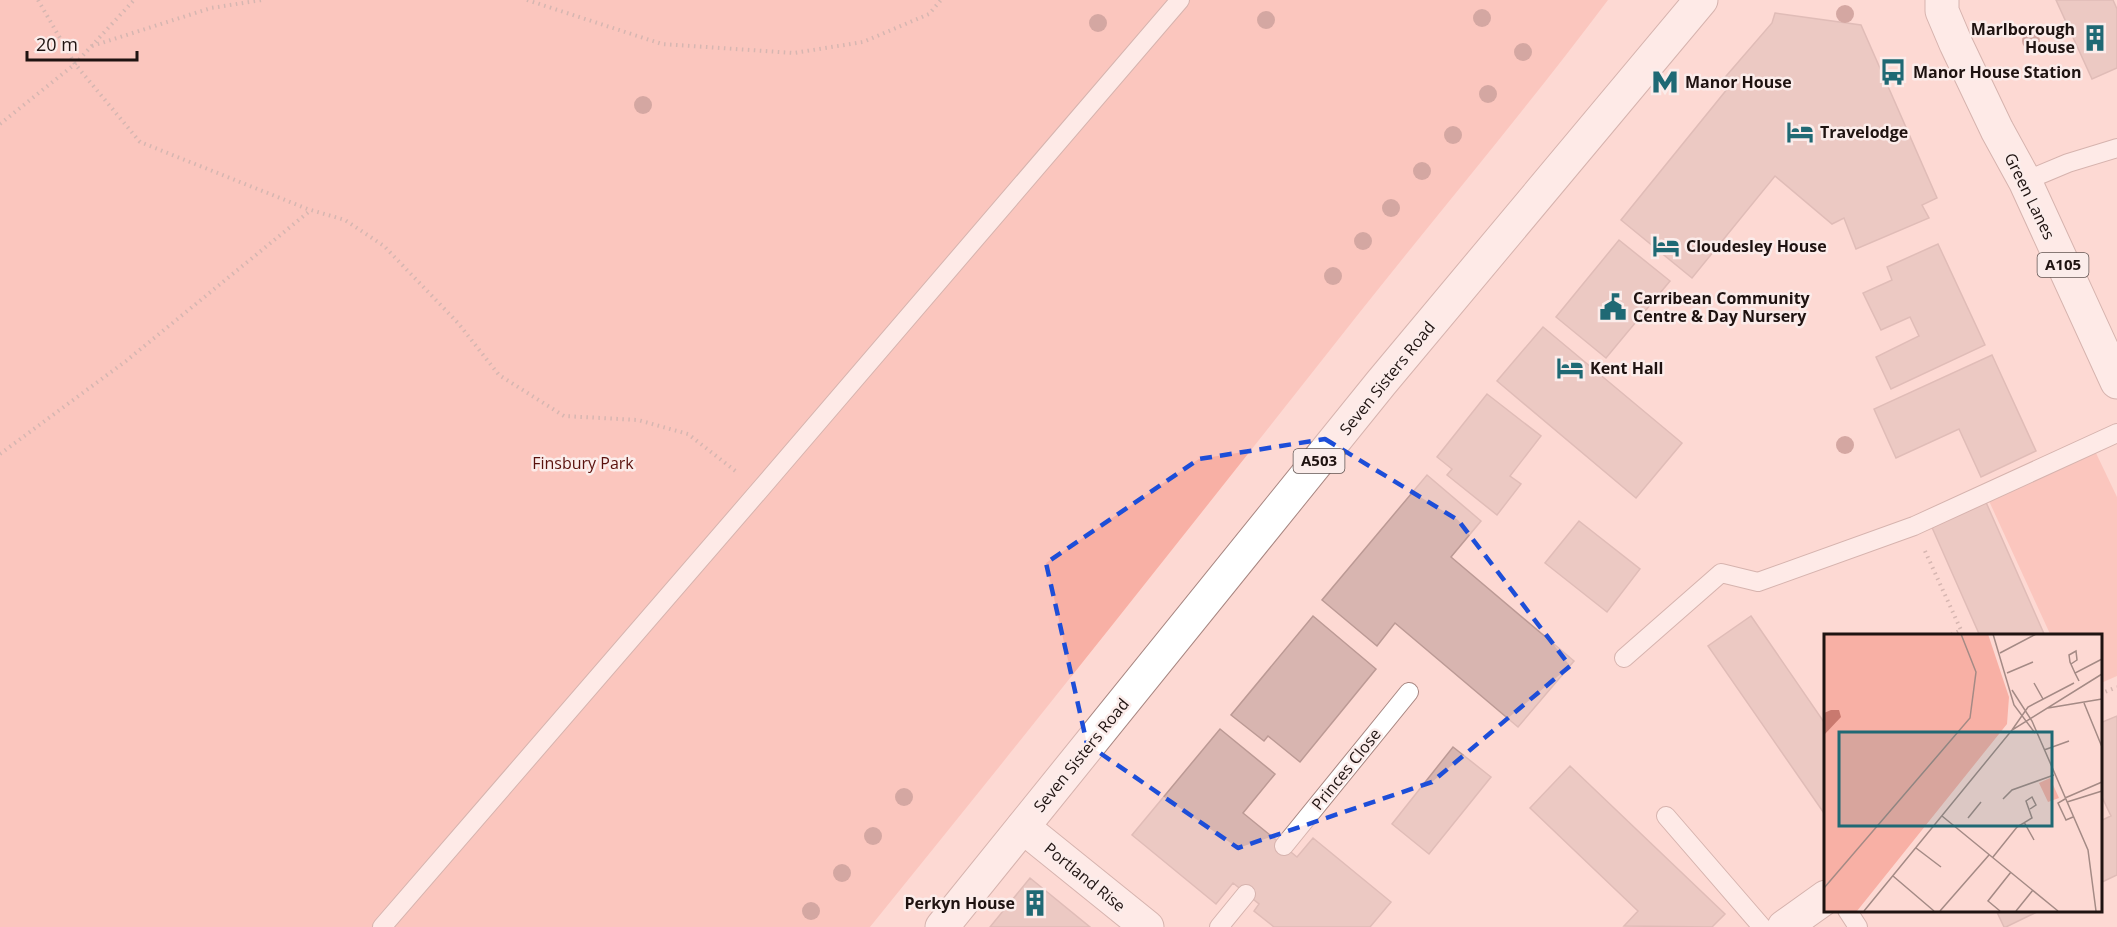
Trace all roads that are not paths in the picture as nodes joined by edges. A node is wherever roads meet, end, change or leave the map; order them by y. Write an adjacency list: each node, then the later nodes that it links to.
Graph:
1 (1180, 0): 16 (lane)
2 (1701, 0): 11 (main road, Seven Sisters Road / A503)
3 (1934, 4): 5 (main road, Green Lanes / A105)
4 (2117, 148): 5 (lane)
5 (2025, 181): 6 (main road, Green Lanes / A105)
6 (2117, 381)
7 (2117, 433): 8 (lane)
8 (1624, 658)
9 (1409, 692): 12 (lane, Princes Close)
10 (1666, 816): 20 (lane)
11 (1023, 827): 17 (main road, Seven Sisters Road / A503); 18 (main road, Portland Rise)
12 (1284, 846)
13 (1246, 894): 19 (lane)
14 (1824, 898): 21 (main road)
15 (1848, 912): 22 (lane)
16 (382, 927)
17 (942, 927)
18 (1147, 927)
19 (1219, 927)
20 (1762, 927)
21 (1784, 927)
22 (1858, 927)

